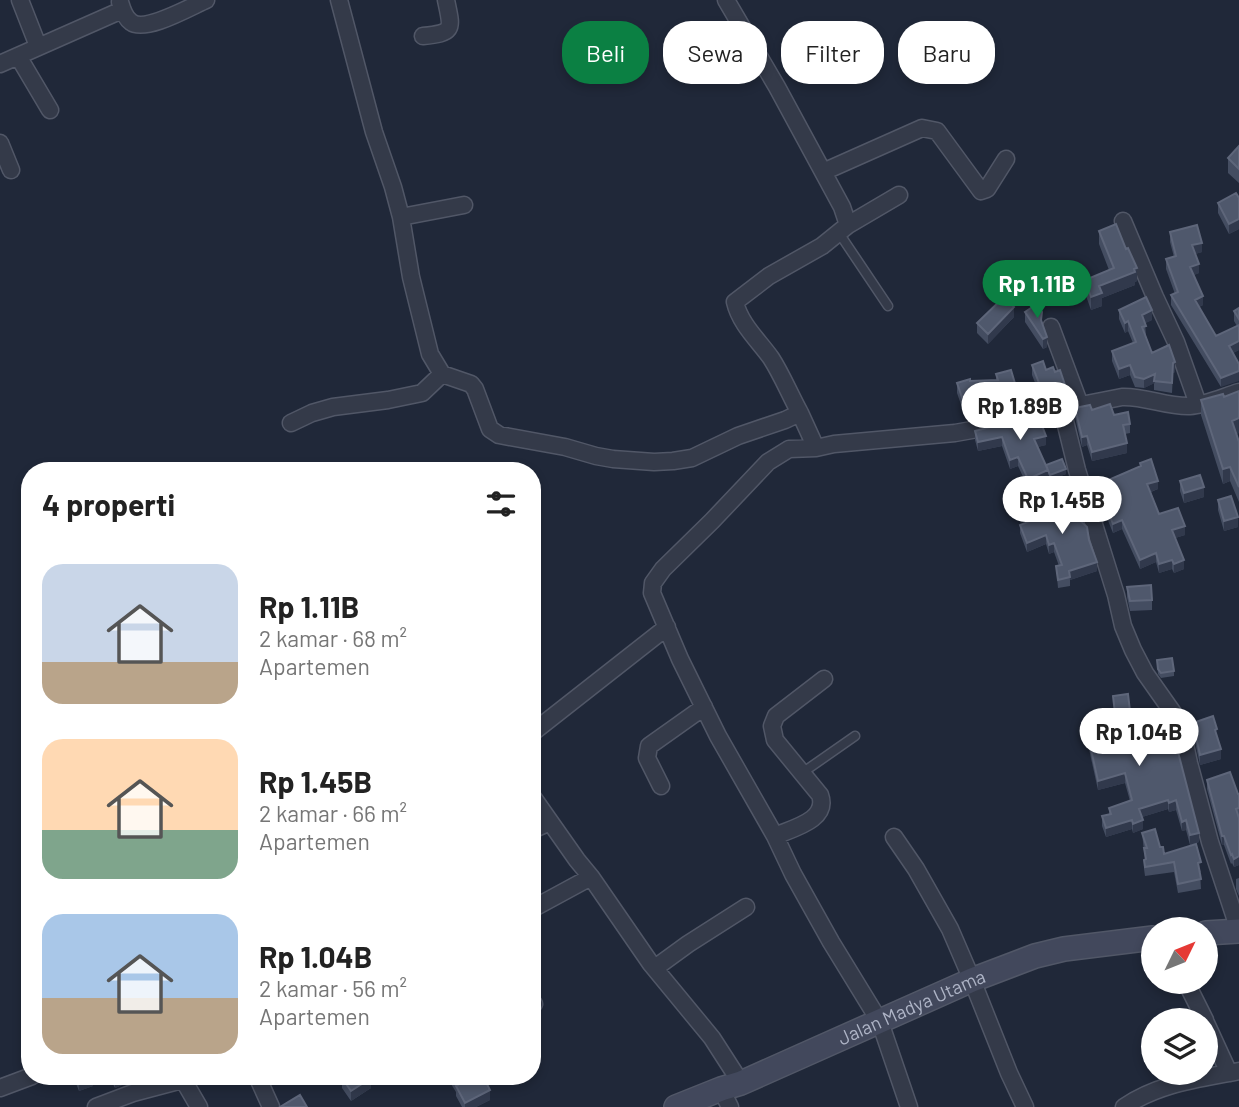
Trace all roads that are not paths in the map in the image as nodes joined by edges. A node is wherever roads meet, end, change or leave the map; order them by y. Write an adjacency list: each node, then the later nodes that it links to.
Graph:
1 (20, 0): 8 (street)
2 (206, 0): 6 (street)
3 (340, 0): 18 (street)
4 (446, 0): 7 (street)
5 (726, 0): 15 (street)
6 (121, 5): 8 (street)
7 (423, 36)
8 (38, 46): 9 (street)
9 (18, 56): 10 (street); 11 (street)
10 (0, 64)
11 (50, 110)
12 (0, 143): 14 (street)
13 (1006, 159): 15 (street)
14 (11, 170)
15 (823, 172): 20 (street)
16 (899, 195): 20 (street)
17 (464, 205): 18 (street)
18 (401, 217): 23 (street)
19 (1123, 221): 25 (street)
20 (844, 229): 21 (lane); 28 (street)
21 (888, 306)
22 (1051, 327): 26 (street)
23 (442, 374): 28 (street); 29 (street)
24 (1239, 393): 25 (street)
25 (1198, 404): 26 (street)
26 (1080, 405): 27 (street)
27 (1062, 410): 30 (street); 46 (street)
28 (803, 419): 30 (street)
29 (291, 423)
30 (815, 445): 31 (street)
31 (667, 626): 33 (street); 34 (street)
32 (824, 679): 36 (street)
33 (704, 707): 37 (street); 41 (street)
34 (541, 726)
35 (855, 736): 36 (lane)
36 (802, 773): 41 (street)
37 (661, 786)
38 (541, 809): 39 (street)
39 (550, 822): 40 (street); 43 (street)
40 (541, 826)
41 (775, 836): 51 (street)
42 (894, 837): 50 (street)
43 (591, 877): 44 (street); 49 (street)
44 (541, 904)
45 (746, 907): 49 (street)
46 (1239, 930): 47 (street)
47 (1218, 932)
48 (1141, 939): 50 (street, Jalan Madya Utama)
49 (655, 968): 59 (street)
50 (972, 980): 51 (street, Jalan Madya Utama); 65 (street)
51 (880, 1022): 59 (street, Jalan Madya Utama); 64 (street)
52 (1218, 1044): 53 (street)
53 (1234, 1072): 66 (street)
54 (21, 1080): 58 (street)
55 (159, 1085): 60 (street)
56 (186, 1085): 61 (street)
57 (261, 1085): 62 (street)
58 (0, 1088)
59 (731, 1093): 63 (street, Jalan Madya Utama)
60 (96, 1107)
61 (199, 1107)
62 (271, 1107)
63 (676, 1107)
64 (909, 1107)
65 (1025, 1107)
66 (1124, 1107)

